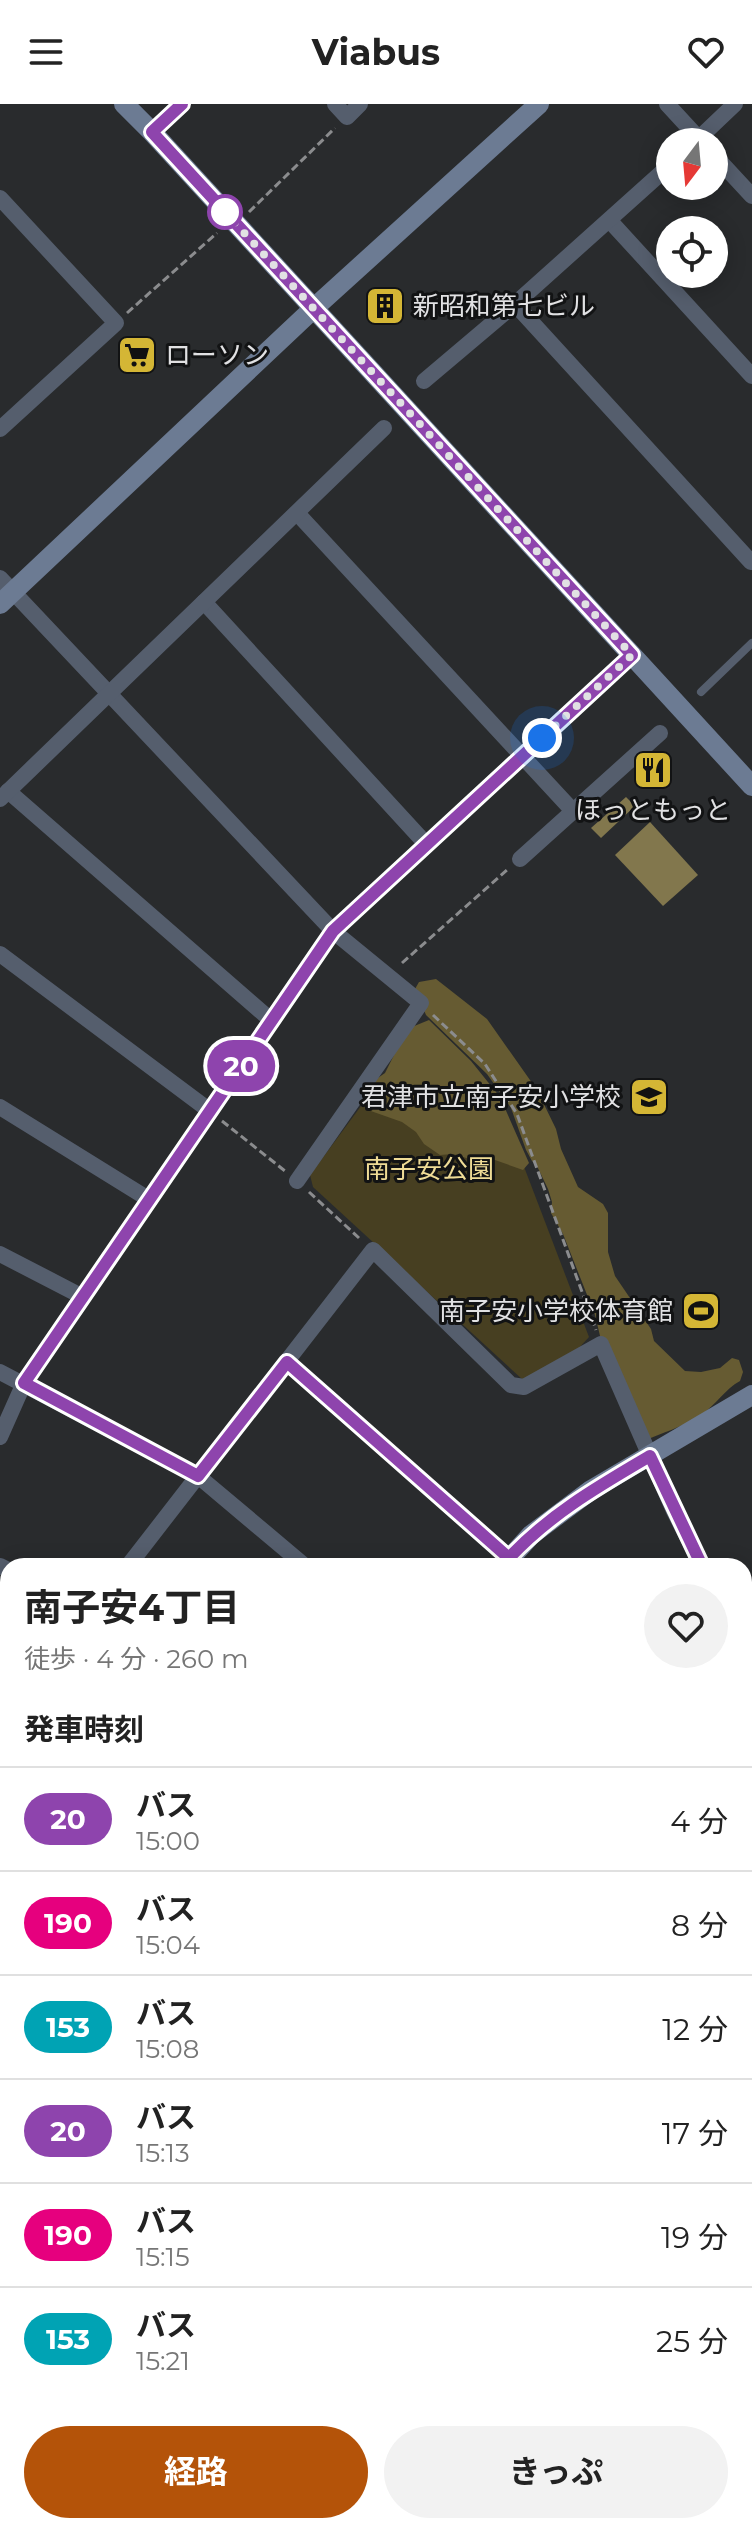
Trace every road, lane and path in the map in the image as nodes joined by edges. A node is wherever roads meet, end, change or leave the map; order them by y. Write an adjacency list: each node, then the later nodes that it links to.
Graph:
1 (124, 104): 10 (street)
2 (182, 104): 10 (street)
3 (360, 104): 7 (street)
4 (539, 104): 19 (street)
5 (667, 104): 8 (street)
6 (735, 104): 9 (street)
7 (341, 110): 15 (path)
8 (687, 128)
9 (711, 128)
10 (152, 132): 19 (street)
11 (728, 170): 13 (street)
12 (656, 178): 16 (street)
13 (752, 196)
14 (2, 202): 20 (street)
15 (245, 215)
16 (610, 221): 18 (street); 21 (street)
17 (217, 233): 20 (path)
18 (515, 304): 22 (street); 26 (street)
19 (313, 309): 27 (street); 30 (street)
20 (116, 323): 24 (street)
21 (752, 376)
22 (424, 381)
23 (384, 428): 25 (street)
24 (0, 429)
25 (297, 513): 28 (street); 34 (street)
26 (750, 556)
27 (4, 592): 32 (street)
28 (204, 602): 32 (street); 38 (street)
29 (752, 643): 31 (lane)
30 (632, 655): 34 (street); 35 (street)
31 (701, 692)
32 (109, 694): 36 (street); 40 (street)
33 (660, 733): 37 (street)
34 (522, 756): 37 (street); 38 (street)
35 (752, 786)
36 (4, 795): 44 (street)
37 (573, 811): 39 (street)
38 (427, 845): 40 (street)
39 (520, 859): 42 (path)
40 (333, 931): 42 (street); 44 (street)
41 (0, 954): 46 (street)
42 (387, 976): 43 (street)
43 (421, 1003): 47 (street); 51 (path)
44 (272, 1021): 46 (street)
45 (0, 1107): 48 (street)
46 (210, 1111): 48 (street)
47 (297, 1181)
48 (150, 1200): 50 (street)
49 (0, 1254): 50 (street)
50 (83, 1297): 54 (street)
51 (601, 1344): 52 (street); 57 (street)
52 (287, 1362): 58 (street); 61 (street)
53 (0, 1372): 54 (street)
54 (24, 1383): 56 (street); 58 (street)
55 (752, 1395): 57 (street)
56 (0, 1437)
57 (650, 1456): 62 (street); 63 (street)
58 (198, 1476): 59 (street); 60 (street)
59 (134, 1558)
60 (295, 1558)
61 (502, 1558)
62 (510, 1558)
63 (698, 1558)

